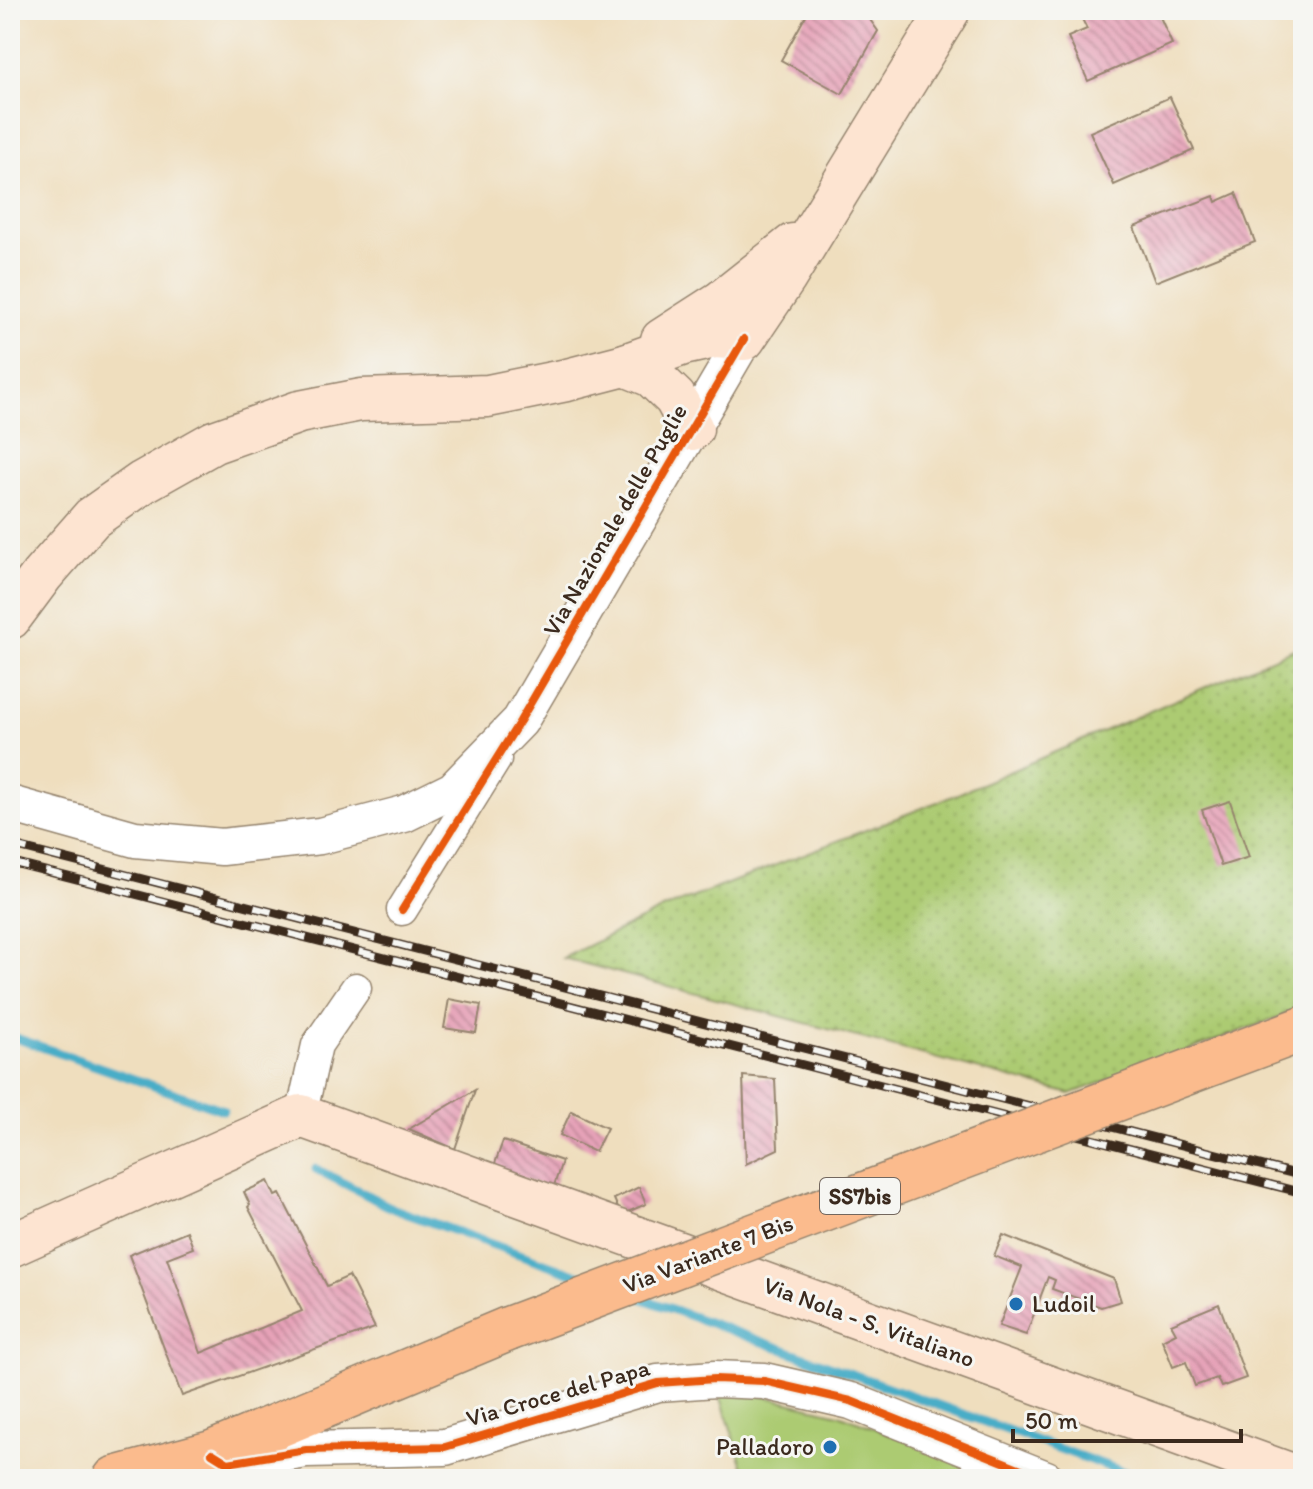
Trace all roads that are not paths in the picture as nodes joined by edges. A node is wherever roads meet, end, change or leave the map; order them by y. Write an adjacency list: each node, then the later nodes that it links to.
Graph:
1 (949, 10): 2 (main road, Via Nazionale delle Puglie)
2 (816, 227): 3 (main road, Via Nazionale delle Puglie); 4 (main road)
3 (737, 351): 4 (main road); 5 (street, Via Nazionale delle Puglie)
4 (625, 365): 5 (main road); 6 (main road)
5 (692, 429): 7 (street, Via Nazionale delle Puglie)
6 (10, 618)
7 (520, 721): 8 (street, Via Nazionale delle Puglie); 9 (street)
8 (10, 804)
9 (402, 910)
10 (356, 988): 12 (street)
11 (1303, 1029): 14 (main road, Via Variante 7 Bis / SS7bis, bridge)
12 (301, 1116): 13 (main road); 17 (main road, Via Nola - S. Vitaliano)
13 (10, 1246)
14 (212, 1453): 15 (main road, Via Variante 7 Bis / SS7bis); 16 (street, Via Croce del Papa)
15 (115, 1479)
16 (1046, 1479)
17 (1303, 1479)

